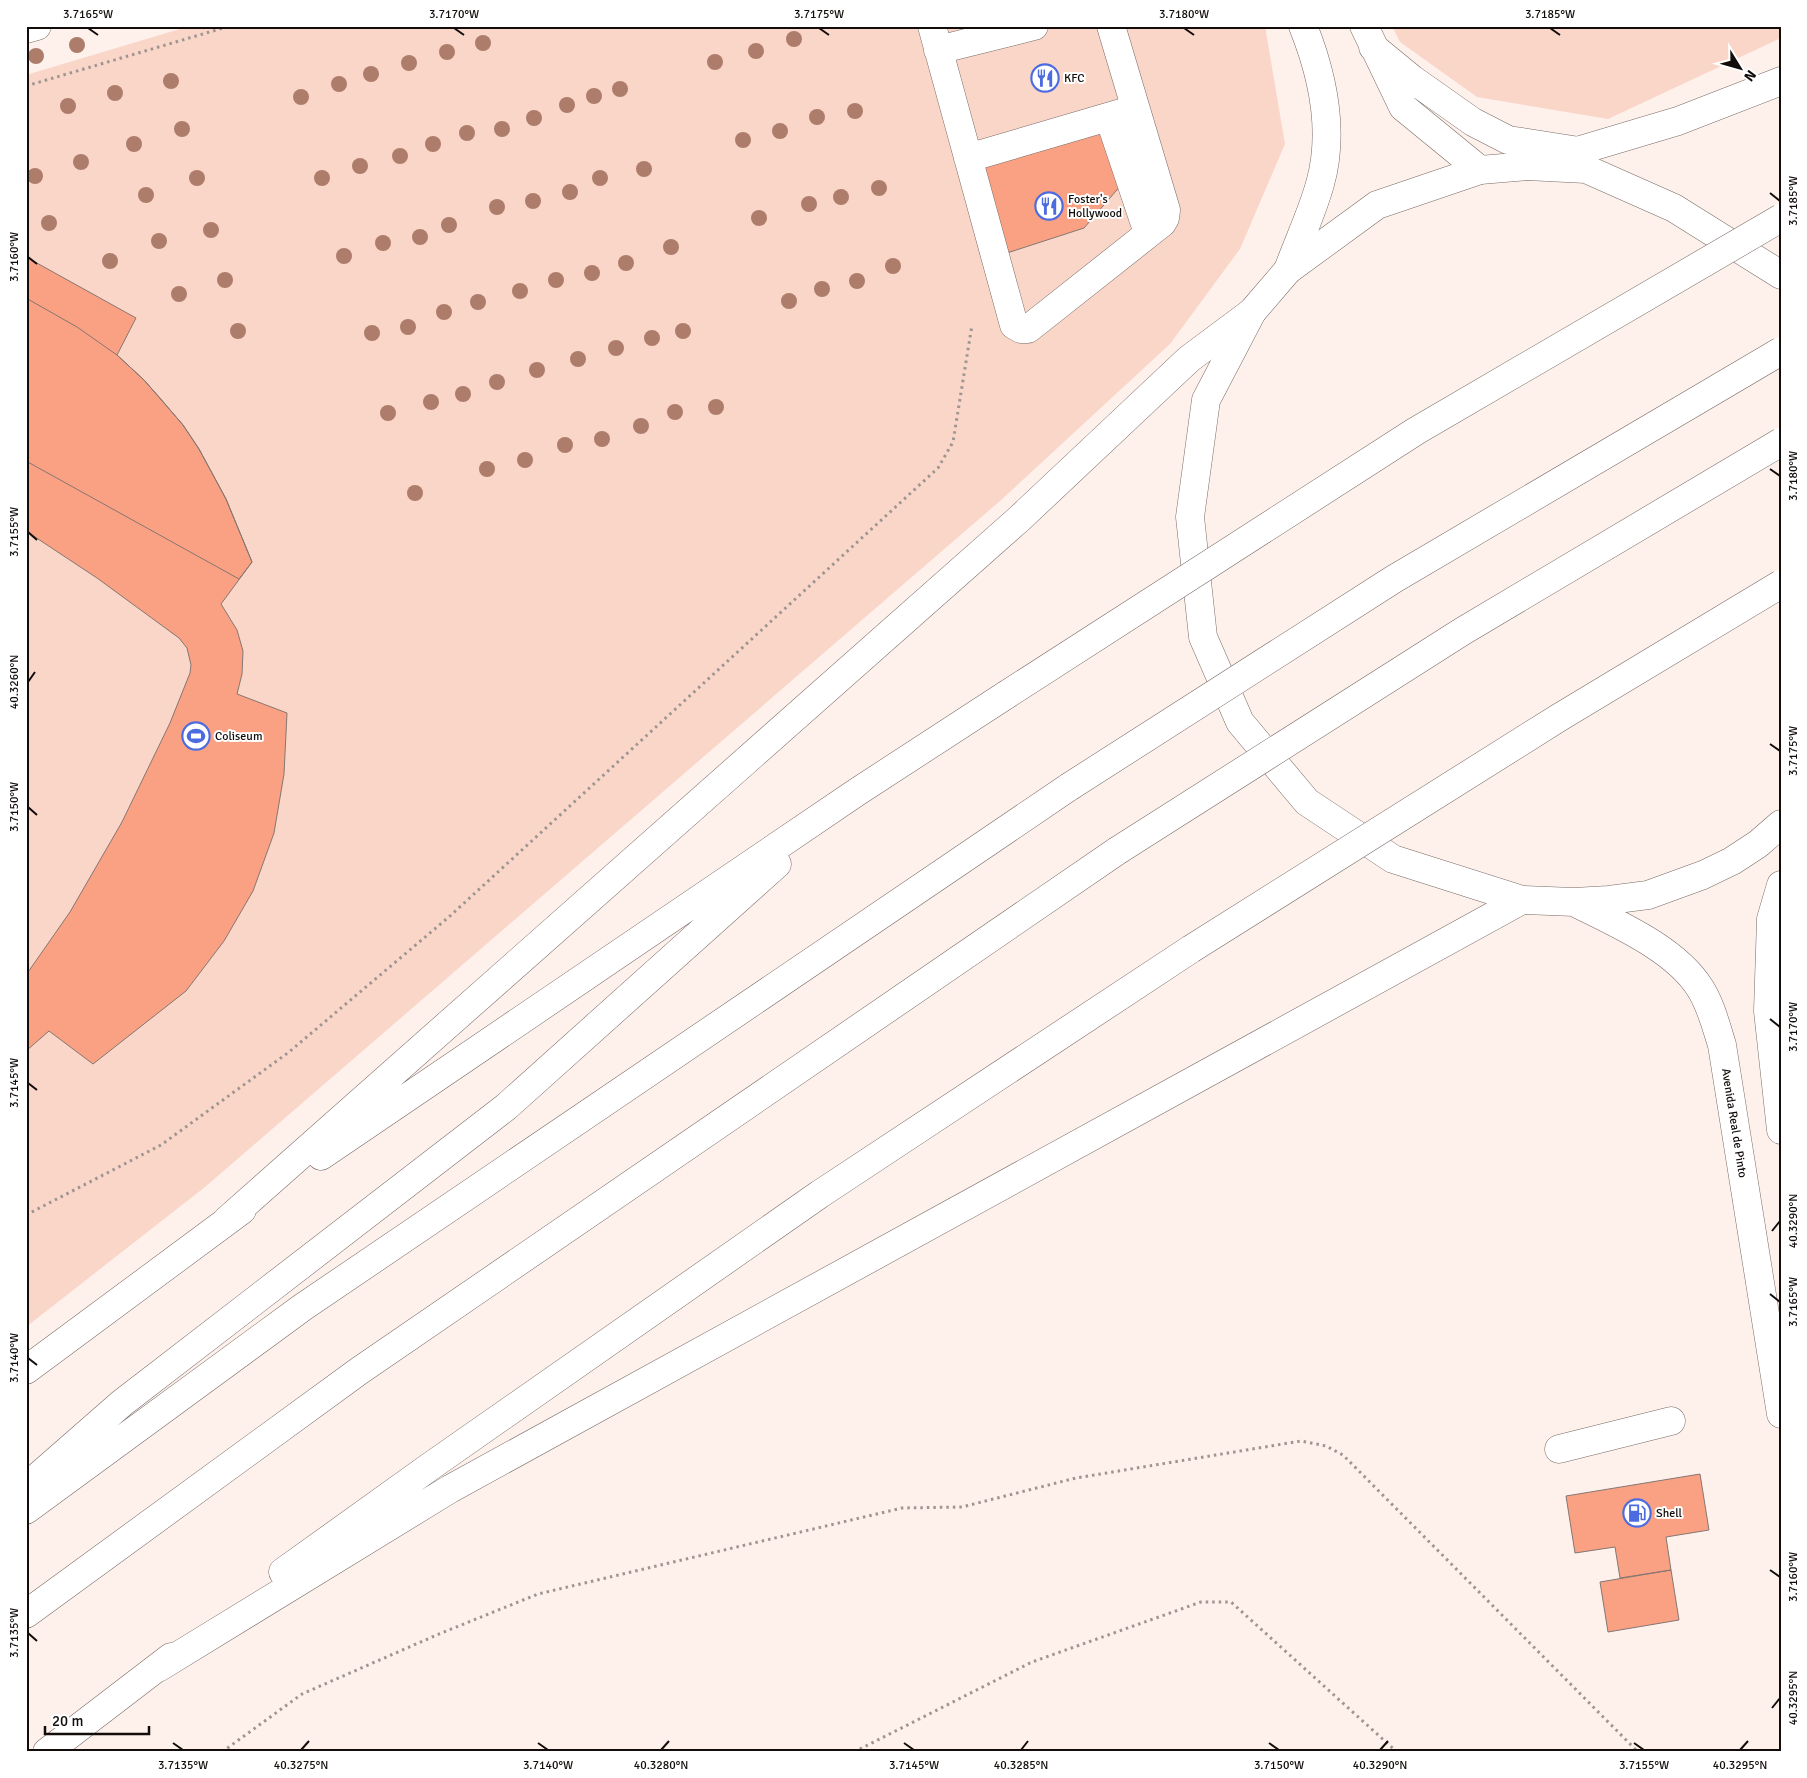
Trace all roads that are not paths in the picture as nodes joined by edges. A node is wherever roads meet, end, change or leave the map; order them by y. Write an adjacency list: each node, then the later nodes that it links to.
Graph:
1 (37, 26): 5 (main road)
2 (1034, 26): 7 (main road)
3 (1111, 26): 9 (main road)
4 (1302, 26): 17 (main road)
5 (26, 29)
6 (1369, 37): 11 (main road); 14 (main road)
7 (935, 38): 12 (main road)
8 (1781, 80): 11 (main road)
9 (1135, 109): 10 (main road); 16 (main road)
10 (1109, 117): 12 (main road); 16 (main road)
11 (1579, 150): 13 (main road)
12 (968, 158): 16 (main road)
13 (1527, 166): 14 (main road); 18 (main road)
14 (1480, 170): 17 (main road)
15 (1781, 218): 23 (main road, bridge)
16 (1148, 233)
17 (1288, 270): 19 (main road)
18 (1781, 275)
19 (1252, 312): 26 (main road); 30 (main road)
20 (1781, 351): 36 (main road, bridge)
21 (1781, 442): 37 (main road, bridge)
22 (1781, 584): 38 (main road, bridge)
23 (856, 792): 30 (main road); 35 (main road)
24 (1781, 824): 27 (main road)
25 (1781, 885): 28 (main road)
26 (1522, 900): 27 (main road); 38 (main road)
27 (1574, 902): 32 (main road, Avenida Real de Pinto)
28 (1776, 1055): 29 (main road)
29 (1781, 1130)
30 (227, 1220): 31 (main road)
31 (26, 1370)
32 (1781, 1414)
33 (1671, 1422): 34 (main road)
34 (1559, 1449)
35 (26, 1487)
36 (26, 1510)
37 (26, 1614)
38 (158, 1668): 39 (main road)
39 (47, 1752)

